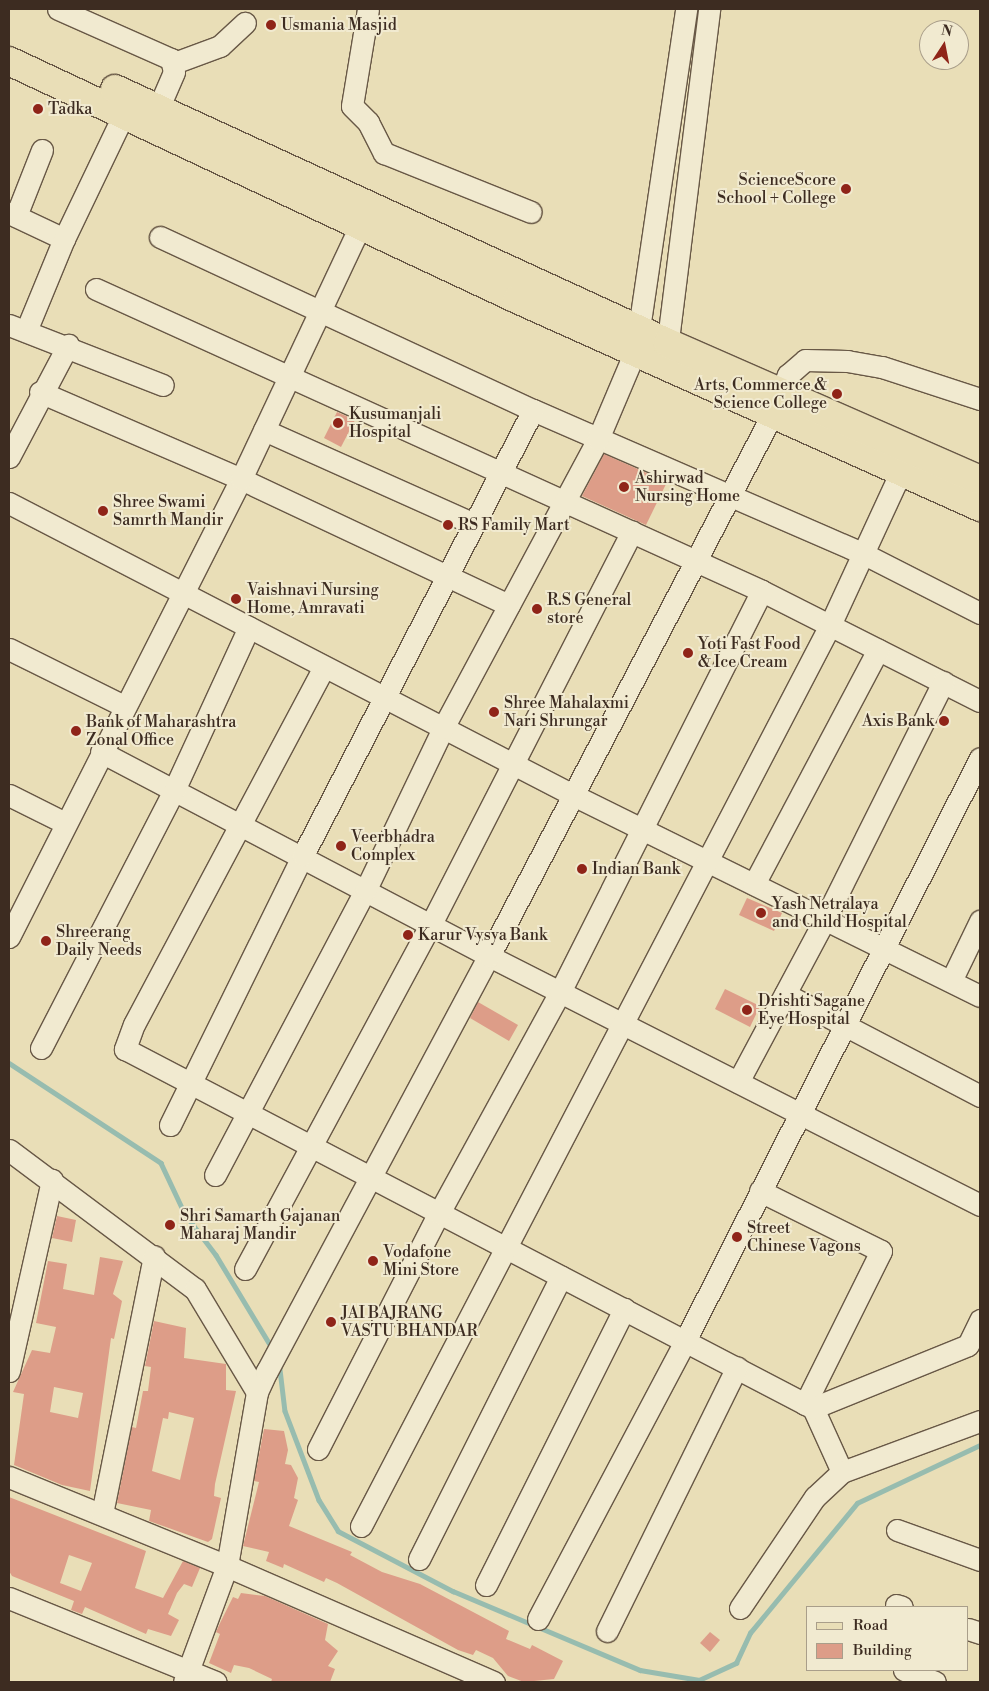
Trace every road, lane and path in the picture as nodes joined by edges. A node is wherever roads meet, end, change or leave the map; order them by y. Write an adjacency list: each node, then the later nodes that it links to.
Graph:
1 (58, 9): 8 (street)
2 (368, 9): 14 (street)
3 (686, 9): 12 (street)
4 (709, 9): 13 (street)
5 (245, 23): 8 (street)
6 (9, 41): 9 (main road)
7 (9, 61): 10 (main road)
8 (174, 63): 9 (street)
9 (158, 109): 16 (main road)
10 (124, 114): 16 (main road); 18 (street)
11 (42, 150): 15 (street)
12 (666, 153): 13 (street); 22 (street)
13 (691, 155): 24 (street)
14 (531, 212)
15 (12, 214): 18 (street)
16 (365, 215): 20 (street); 22 (main road)
17 (160, 237): 20 (street)
18 (64, 239): 21 (street)
19 (96, 289): 25 (street)
20 (320, 313): 25 (street); 30 (street)
21 (17, 328): 23 (street)
22 (638, 339): 24 (main road); 32 (street)
23 (68, 345): 26 (street); 27 (street)
24 (667, 353): 28 (main road)
25 (289, 376): 31 (street); 34 (street)
26 (163, 385)
27 (40, 392): 33 (street); 36 (street)
28 (778, 400): 29 (street); 35 (main road); 37 (main road); 38 (street)
29 (980, 400)
30 (533, 410): 32 (street); 34 (street)
31 (264, 430): 36 (street); 42 (street)
32 (598, 439): 38 (street); 39 (street)
33 (9, 457)
34 (500, 470): 39 (street); 42 (street)
35 (901, 471): 41 (main road); 44 (street)
36 (241, 479): 46 (street); 48 (street)
37 (980, 480)
38 (728, 496): 44 (street); 45 (street)
39 (566, 500): 43 (street); 49 (street)
40 (9, 503): 48 (street)
41 (980, 506)
42 (472, 523): 46 (street)
43 (632, 531): 45 (street); 63 (street)
44 (864, 554): 50 (street); 51 (street)
45 (695, 563): 47 (street); 65 (street)
46 (446, 575): 49 (street); 57 (street)
47 (762, 591): 51 (street); 69 (street)
48 (181, 592): 52 (street); 59 (street)
49 (509, 605): 60 (street)
50 (980, 612)
51 (830, 625): 54 (street); 71 (street)
52 (249, 627): 55 (street); 64 (street)
53 (9, 649): 59 (street)
54 (878, 650): 56 (street); 72 (street)
55 (324, 667): 57 (street); 67 (street)
56 (942, 682): 58 (street); 75 (street)
57 (384, 697): 60 (street); 70 (street)
58 (980, 701)
59 (124, 706): 61 (street)
60 (443, 728): 63 (street); 73 (street)
61 (100, 752): 64 (street); 68 (street)
62 (980, 758): 79 (street)
63 (514, 764): 65 (street); 77 (street)
64 (175, 788): 67 (street); 87 (street)
65 (572, 794): 69 (street); 80 (street)
66 (9, 795): 68 (street)
67 (241, 823): 70 (street); 89 (street)
68 (65, 824): 74 (street)
69 (640, 828): 71 (street); 82 (street)
70 (303, 855): 73 (street); 89 (street)
71 (704, 860): 72 (street); 85 (street)
72 (754, 884): 75 (street)
73 (366, 889): 77 (street); 92 (street)
74 (15, 910): 78 (street)
75 (825, 919): 79 (street); 83 (street)
76 (980, 922): 81 (street)
77 (431, 924): 80 (street); 94 (street)
78 (9, 937)
79 (882, 948): 81 (street); 86 (street)
80 (490, 956): 82 (street); 97 (street)
81 (951, 981): 84 (street)
82 (560, 992): 85 (street); 101 (street)
83 (785, 994): 86 (street); 88 (street)
84 (980, 996)
85 (620, 1023): 88 (street); 102 (street)
86 (843, 1025): 90 (street); 91 (street)
87 (41, 1048)
88 (738, 1082): 91 (street)
89 (191, 1085): 92 (street); 93 (street)
90 (980, 1096)
91 (798, 1113): 99 (street); 100 (street)
92 (247, 1114): 94 (street); 96 (street)
93 (170, 1126)
94 (311, 1147): 97 (street); 104 (street)
95 (9, 1150): 98 (street)
96 (215, 1175)
97 (371, 1178): 101 (street); 111 (street)
98 (52, 1180): 103 (street); 110 (street)
99 (760, 1191): 108 (street); 112 (street)
100 (980, 1205)
101 (439, 1213): 102 (street); 114 (street)
102 (505, 1248): 105 (street); 118 (street)
103 (154, 1256): 111 (street); 117 (street)
104 (245, 1269)
105 (561, 1277): 106 (street); 120 (street)
106 (624, 1309): 108 (street); 123 (street)
107 (980, 1320): 112 (street)
108 (685, 1341): 109 (street); 126 (street)
109 (737, 1368): 112 (street); 127 (street)
110 (9, 1371)
111 (257, 1392): 122 (street)
112 (809, 1406): 115 (street)
113 (980, 1421): 115 (street)
114 (318, 1448)
115 (842, 1472): 125 (street)
116 (9, 1476): 117 (street)
117 (102, 1514): 122 (street)
118 (361, 1526)
119 (897, 1530): 121 (street)
120 (419, 1559)
121 (980, 1560)
122 (227, 1566): 129 (street); 131 (street)
123 (486, 1584)
124 (9, 1598): 129 (street)
125 (740, 1608)
126 (538, 1618)
127 (607, 1631)
128 (907, 1671): 132 (street)
129 (185, 1677): 130 (street)
130 (216, 1682)
131 (494, 1682)
132 (935, 1682)

